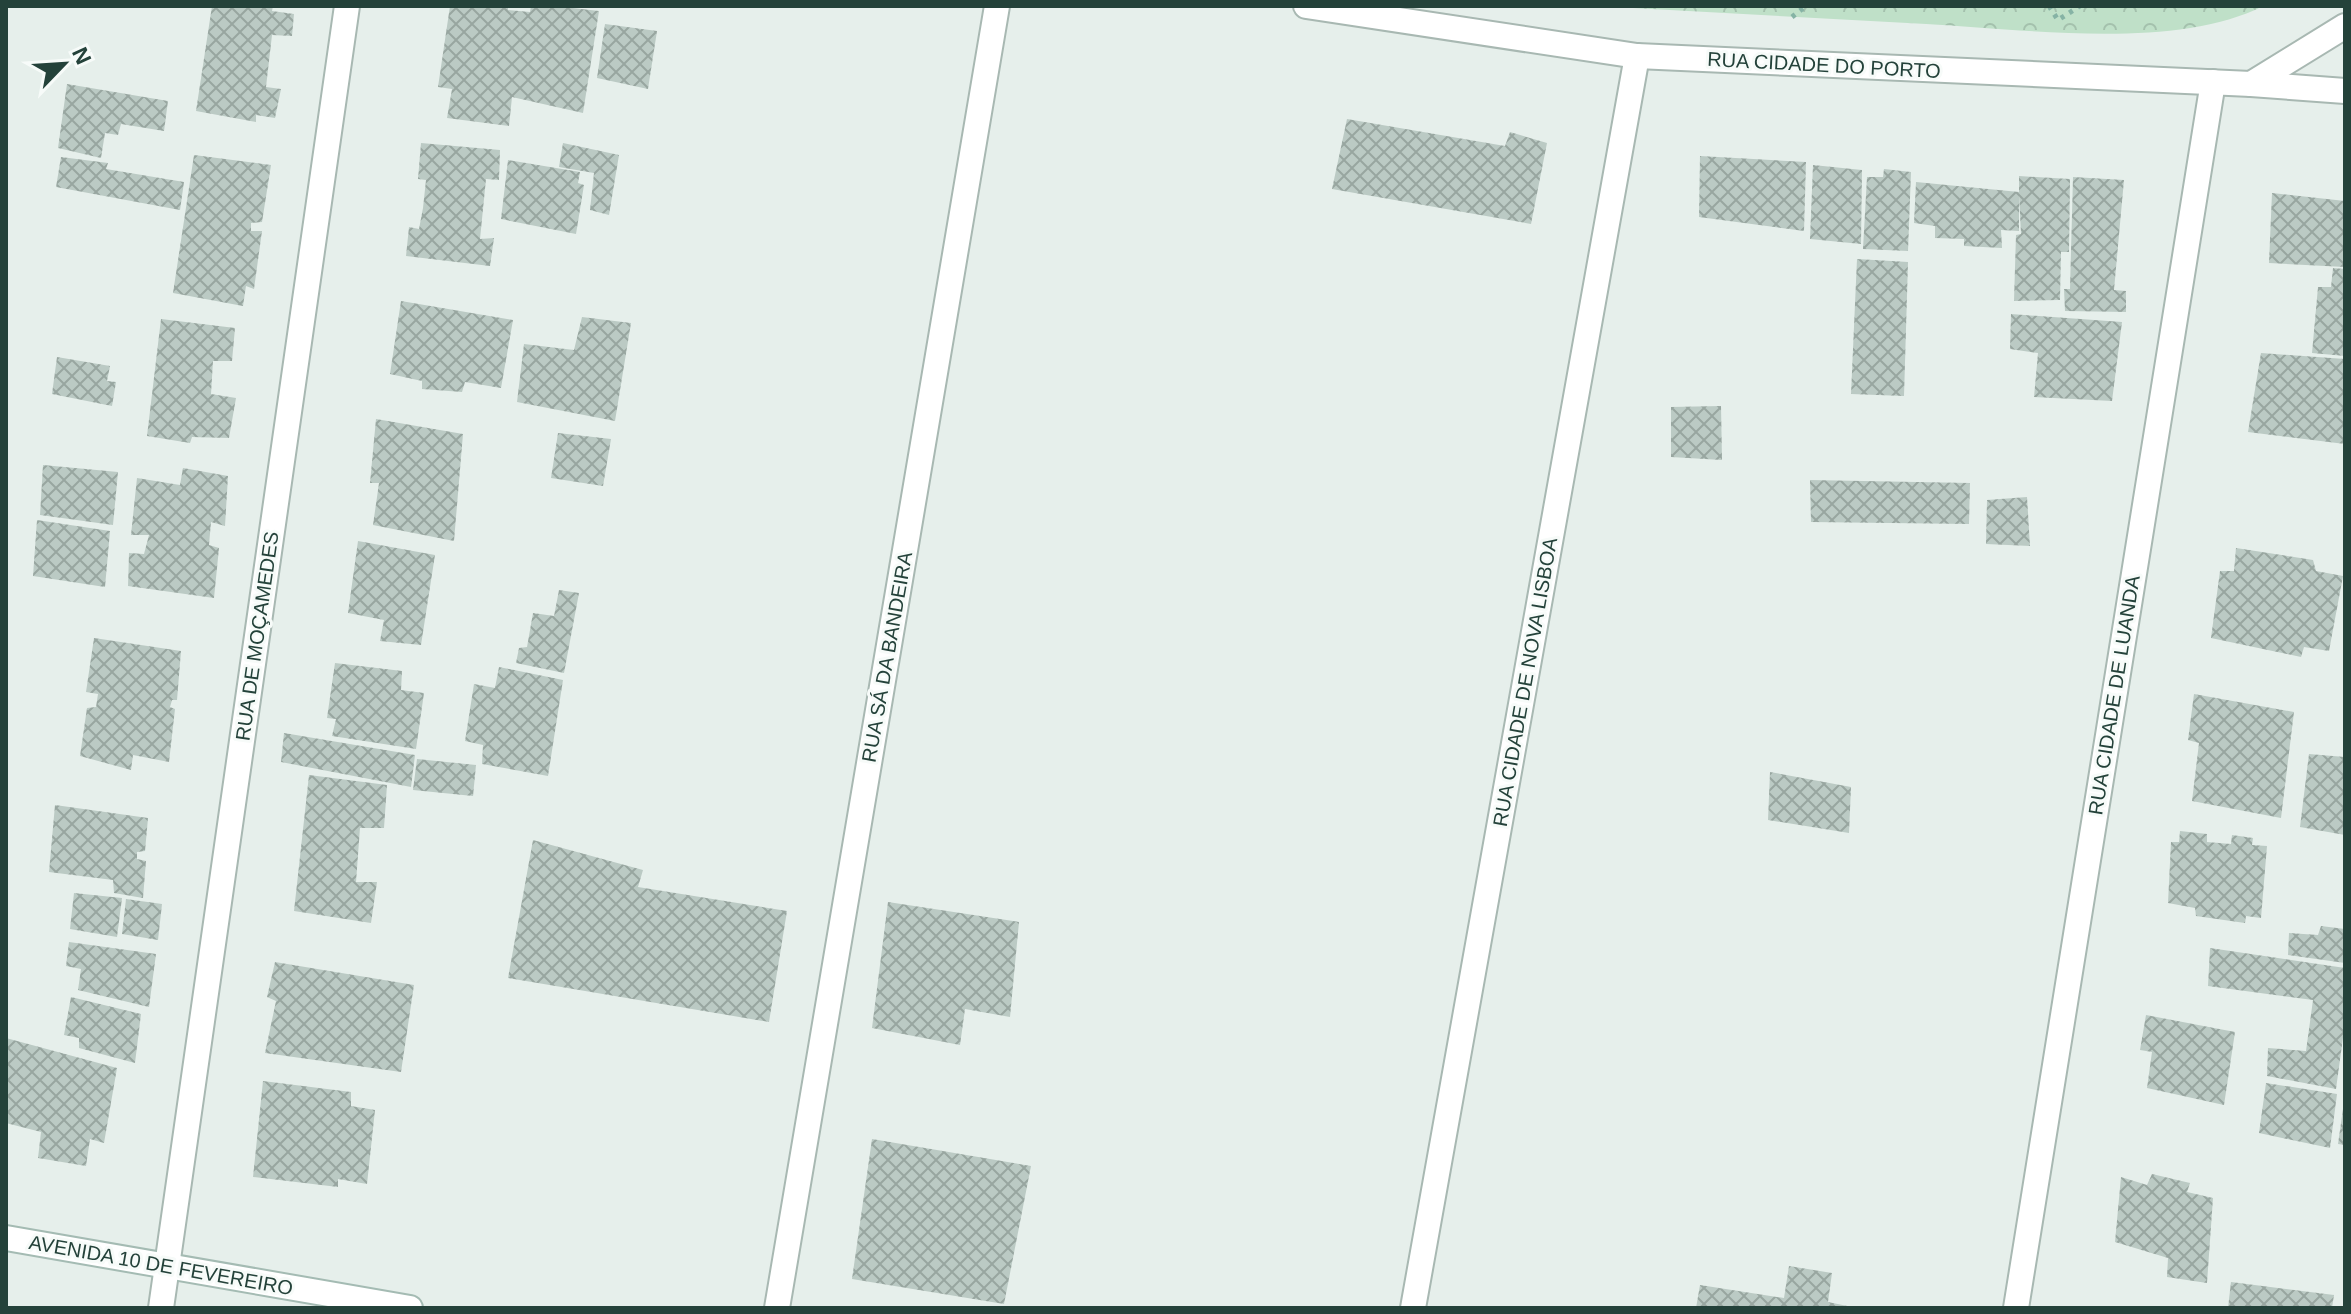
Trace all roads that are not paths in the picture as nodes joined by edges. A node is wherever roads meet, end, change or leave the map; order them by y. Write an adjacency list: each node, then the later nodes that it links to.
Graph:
1 (347, 6): 10 (street, RUA DE MOÇAMEDES)
2 (997, 6): 13 (street, RUA SÁ DA BANDEIRA)
3 (1306, 6): 5 (street, RUA CIDADE DO PORTO)
4 (2345, 26): 7 (street)
5 (1637, 56): 6 (street, RUA CIDADE DO PORTO); 14 (street, RUA CIDADE DE NOVA LISBOA)
6 (2213, 82): 7 (street, RUA CIDADE DO PORTO); 15 (street, RUA CIDADE DE LUANDA)
7 (2251, 84): 8 (street, RUA CIDADE DO PORTO)
8 (2345, 91)
9 (6, 1238): 10 (street, AVENIDA 10 DE FEVEREIRO)
10 (167, 1266): 11 (street, RUA DE MOÇAMEDES); 12 (street, AVENIDA 10 DE FEVEREIRO)
11 (161, 1308)
12 (410, 1308)
13 (777, 1308)
14 (1413, 1308)
15 (2016, 1308)

